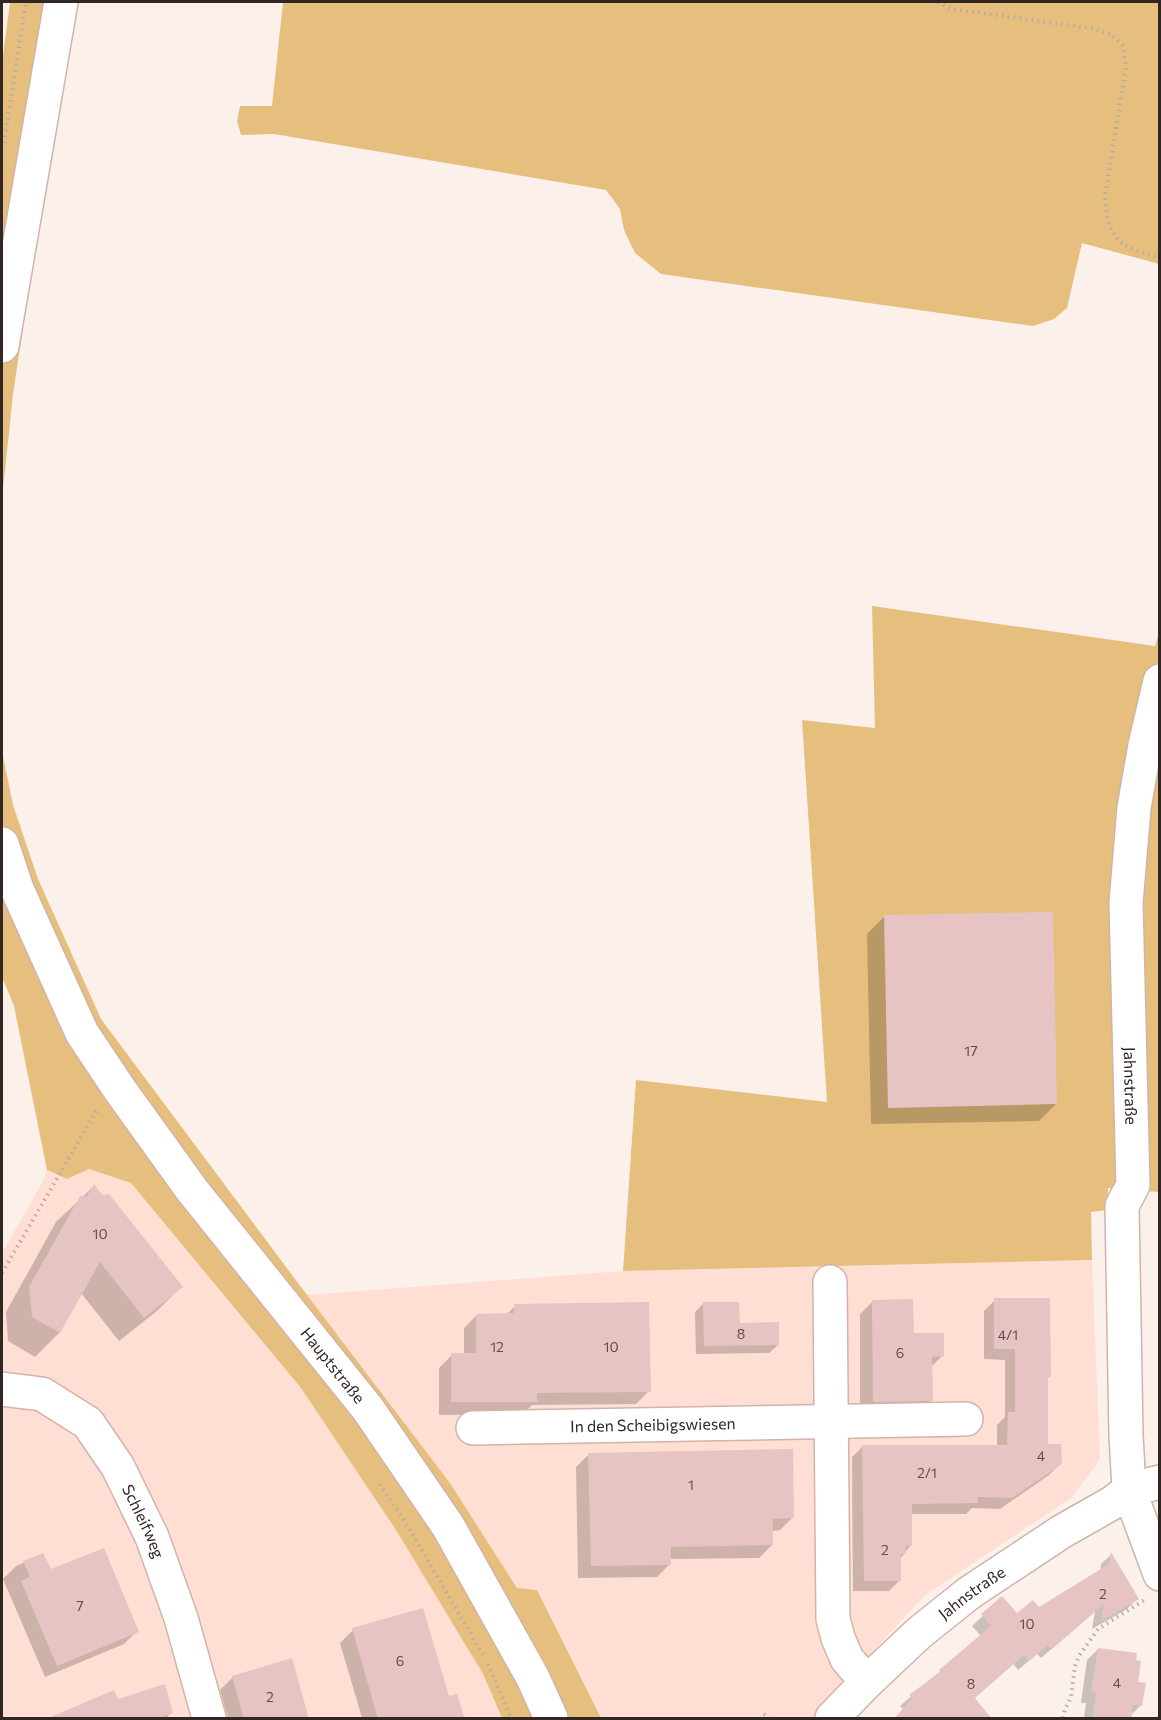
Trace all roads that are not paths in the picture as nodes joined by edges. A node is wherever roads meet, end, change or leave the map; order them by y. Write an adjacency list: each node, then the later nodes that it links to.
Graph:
1 (61, 2): 2 (street)
2 (2, 346)
3 (1160, 681): 10 (street, Jahnstraße)
4 (2, 844): 14 (street, Hauptstraße)
5 (830, 1282): 8 (street)
6 (2, 1389): 13 (street, Schleifweg)
7 (966, 1419): 8 (street, In den Scheibigswiesen)
8 (831, 1420): 9 (street, In den Scheibigswiesen); 12 (street)
9 (473, 1428)
10 (1144, 1486): 11 (street); 12 (street, Jahnstraße)
11 (1155, 1585)
12 (867, 1682): 15 (street, Jahnstraße)
13 (209, 1719)
14 (551, 1719)
15 (832, 1719)

